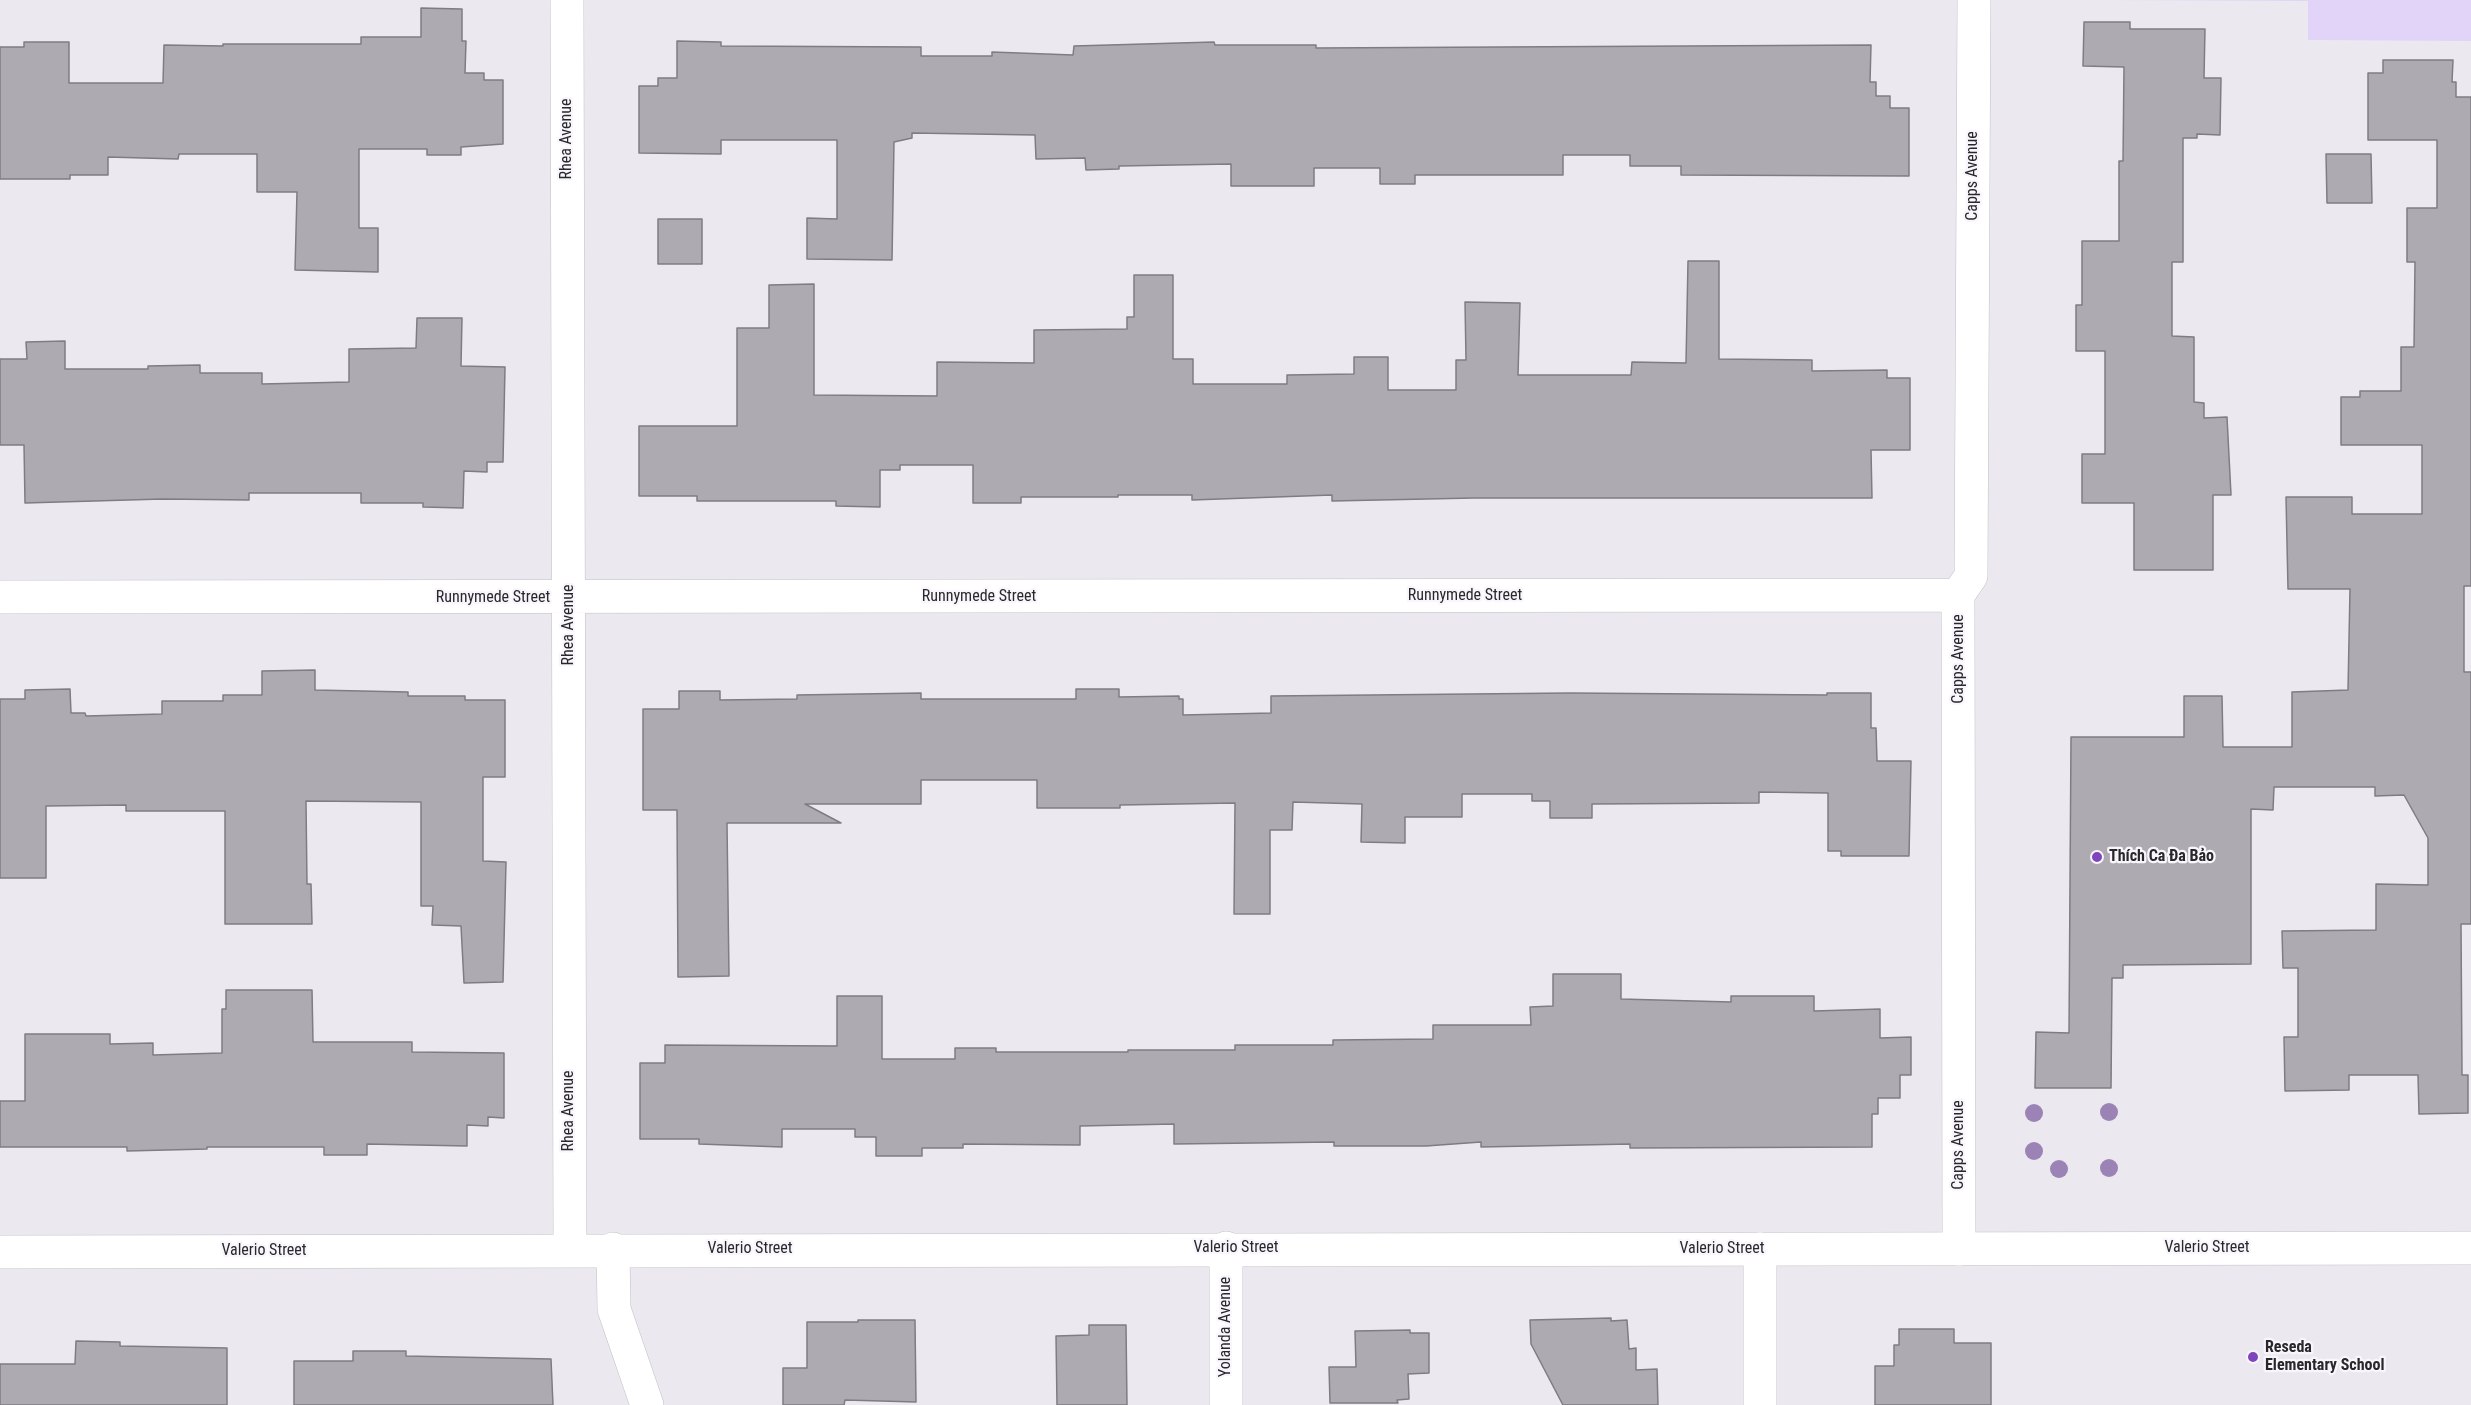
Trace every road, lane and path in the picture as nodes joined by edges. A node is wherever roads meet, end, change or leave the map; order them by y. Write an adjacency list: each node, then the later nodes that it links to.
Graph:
1 (567, 0): 5 (street, Rhea Avenue)
2 (1974, 0): 3 (street, Capps Avenue)
3 (1958, 595): 5 (street, Runnymede Street); 11 (street, Capps Avenue)
4 (0, 597): 5 (street, Runnymede Street)
5 (569, 597): 8 (street, Rhea Avenue)
6 (1226, 1248): 9 (street, Valerio Street); 10 (street, Valerio Street); 14 (street, Yolanda Avenue)
7 (2471, 1248): 11 (street, Valerio Street)
8 (570, 1249): 9 (street, Valerio Street); 12 (street, Valerio Street)
9 (613, 1249): 13 (street)
10 (1760, 1249): 11 (street, Valerio Street); 15 (street)
11 (1959, 1249)
12 (0, 1252)
13 (647, 1405)
14 (1226, 1405)
15 (1761, 1405)

